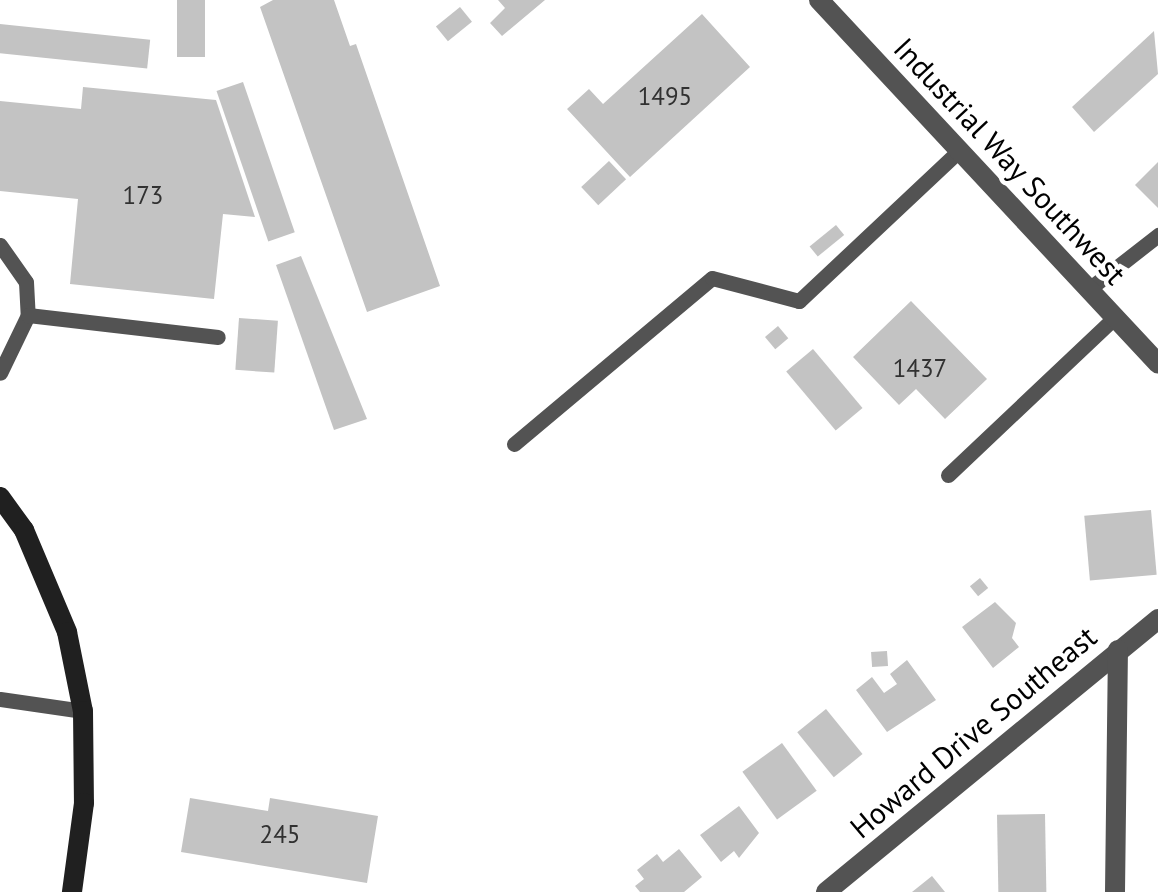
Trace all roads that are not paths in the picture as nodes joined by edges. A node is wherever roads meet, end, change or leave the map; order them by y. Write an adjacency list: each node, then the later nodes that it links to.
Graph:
1 (819, 0): 2 (street, Industrial Way Southwest)
2 (959, 151): 5 (street, Industrial Way Southwest); 11 (lane)
3 (1158, 235): 5 (lane)
4 (0, 245): 6 (lane)
5 (1089, 290): 7 (street, Industrial Way Southwest)
6 (28, 315): 8 (lane); 10 (lane)
7 (1114, 317): 9 (street, Industrial Way Southwest); 12 (lane)
8 (218, 337)
9 (1158, 364)
10 (0, 374)
11 (514, 444)
12 (948, 475)
13 (0, 497): 17 (main road)
14 (1158, 619): 15 (street, Howard Drive Southeast)
15 (1118, 650): 19 (street, Howard Drive Southeast); 20 (street)
16 (0, 700): 17 (lane)
17 (84, 711): 18 (main road)
18 (72, 892)
19 (826, 892)
20 (1116, 892)

